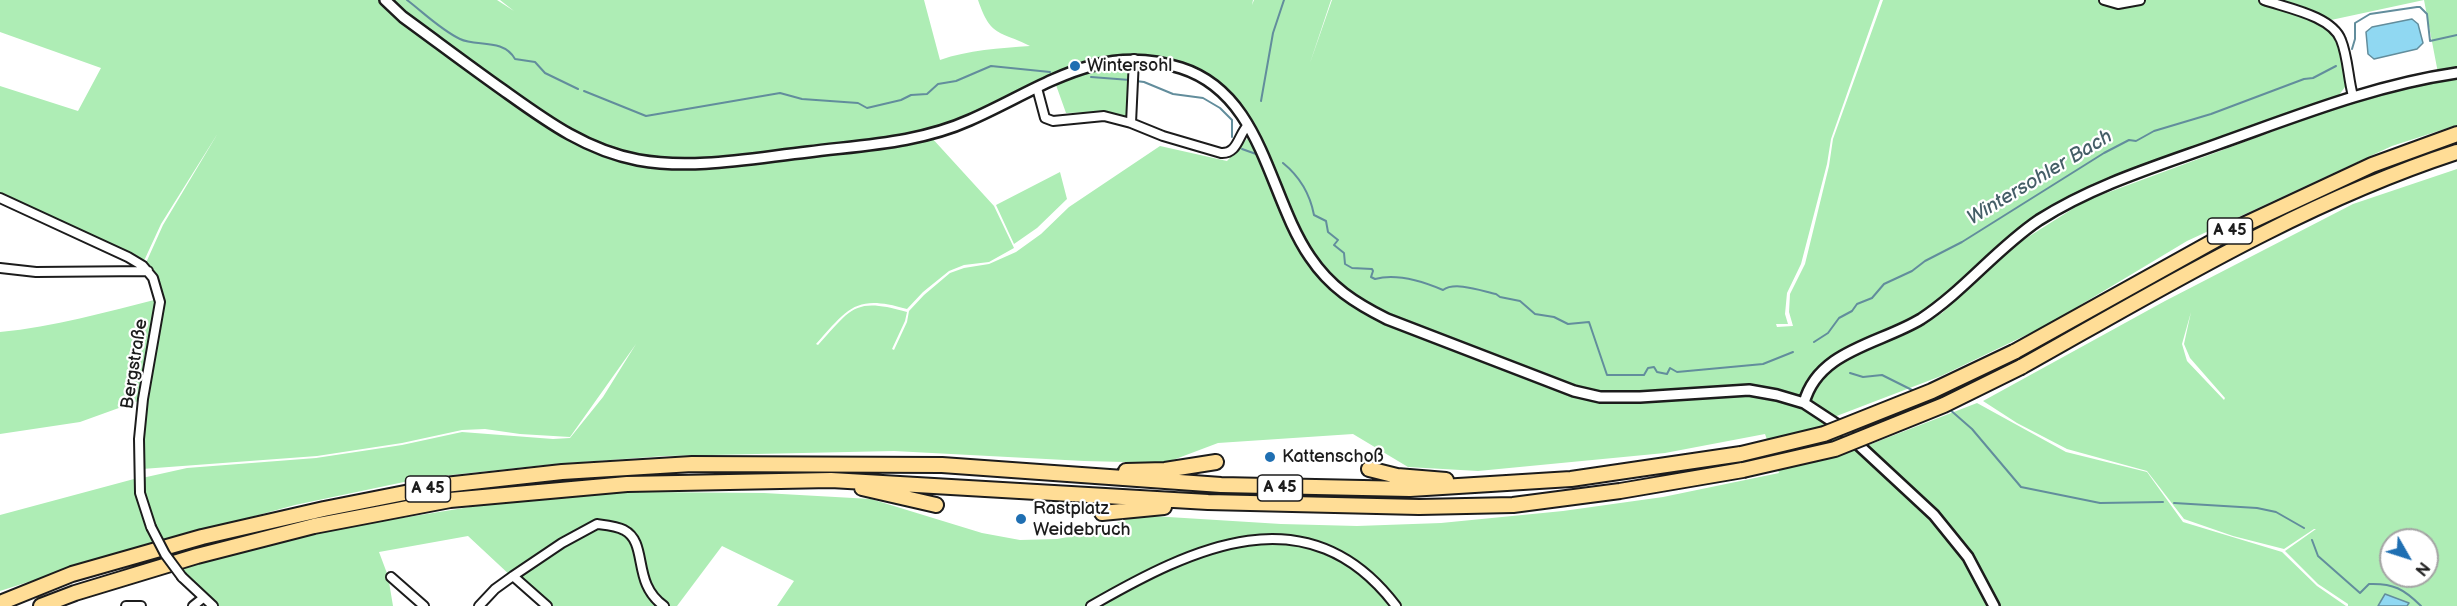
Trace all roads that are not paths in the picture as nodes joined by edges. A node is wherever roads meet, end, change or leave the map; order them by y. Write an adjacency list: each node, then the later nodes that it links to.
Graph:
1 (385, 0): 7 (street)
2 (2104, 0): 3 (street)
3 (2140, 0)
4 (2264, 0): 8 (street)
5 (1134, 59): 7 (street); 9 (street); 10 (street)
6 (2457, 73): 8 (street)
7 (1037, 88): 10 (street)
8 (2353, 96): 16 (street)
9 (1245, 121): 10 (street); 16 (street)
10 (1131, 123)
11 (2457, 134): 21 (highway, A 45, bridge)
12 (2457, 152): 22 (highway, A 45, bridge)
13 (0, 198): 15 (street)
14 (0, 268): 15 (street)
15 (148, 271): 27 (street, Bergstraße, bridge)
16 (1804, 403): 40 (street)
17 (1216, 462): 19 (highway)
18 (1369, 469): 21 (highway)
19 (1093, 475): 21 (highway, A 45); 28 (highway, A 45)
20 (831, 480): 22 (highway, A 45); 23 (highway); 29 (highway, A 45)
21 (1468, 486)
22 (1208, 502): 24 (highway)
23 (936, 505)
24 (1102, 513)
25 (513, 576): 35 (street); 36 (street); 37 (street)
26 (391, 578): 34 (street)
27 (203, 598): 32 (street); 33 (street, Bergstraße)
28 (0, 603)
29 (41, 606)
30 (126, 606): 31 (street)
31 (141, 606)
32 (193, 606)
33 (213, 606)
34 (424, 606)
35 (479, 606)
36 (547, 606)
37 (664, 606)
38 (1090, 606): 39 (street)
39 (1396, 606)
40 (1994, 606)

